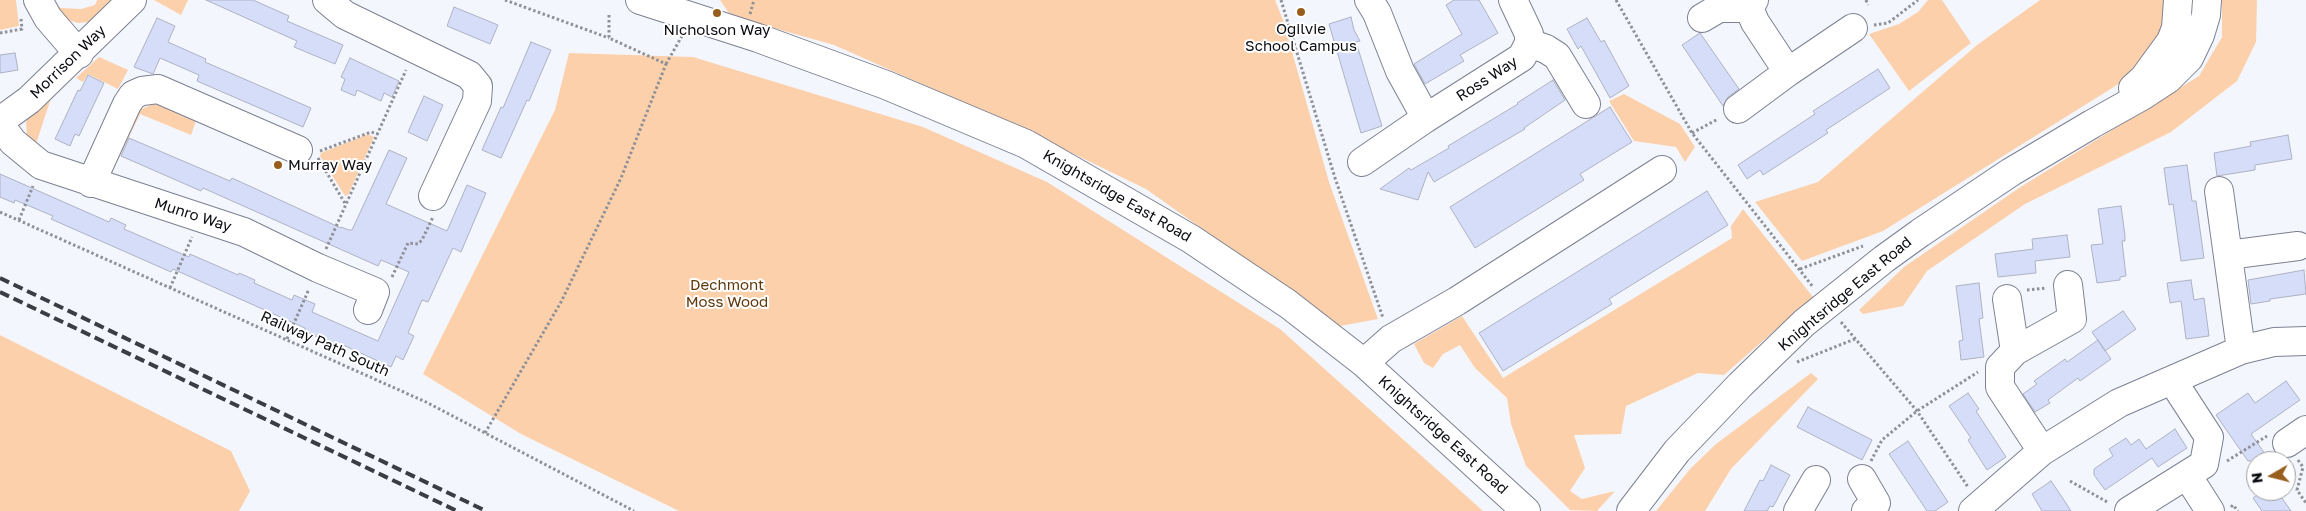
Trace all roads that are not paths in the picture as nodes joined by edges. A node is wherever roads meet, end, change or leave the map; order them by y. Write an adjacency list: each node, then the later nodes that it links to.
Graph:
1 (132, 0): 13 (street, Morrison Way)
2 (327, 0): 26 (street)
3 (640, 0): 35 (street, Knightsridge East Road)
4 (1369, 0): 17 (street)
5 (1513, 0): 12 (street, Ross Way)
6 (2178, 0): 19 (street, Knightsridge East Road)
7 (2207, 0): 19 (street, Knightsridge East Road)
8 (1752, 4): 10 (street); 14 (street)
9 (29, 5): 13 (street)
10 (1702, 18)
11 (1853, 28): 14 (street)
12 (1528, 43): 15 (street); 17 (street, Ross Way)
13 (78, 54): 18 (street, Morrison Way)
14 (1788, 72): 16 (street)
15 (1586, 104)
16 (1738, 109)
17 (1426, 118): 22 (street, Ross Way)
18 (0, 121)
19 (2092, 124): 42 (street, Knightsridge East Road)
20 (0, 125): 24 (street, Munro Way)
21 (298, 150): 24 (street)
22 (1362, 162)
23 (1662, 170): 35 (street)
24 (91, 183): 31 (street, Munro Way)
25 (2219, 191): 28 (street)
26 (433, 196)
27 (2298, 246): 28 (street)
28 (2228, 255): 33 (street)
29 (2068, 285): 34 (street)
30 (2007, 299): 34 (street)
31 (371, 301)
32 (2306, 341): 33 (street)
33 (2241, 350): 36 (street)
34 (2008, 359): 37 (street)
35 (1364, 363): 44 (street, Knightsridge East Road)
36 (2172, 380): 37 (street); 38 (street)
37 (2042, 451): 41 (street)
38 (2195, 470): 43 (street); 47 (street)
39 (1862, 479): 46 (street)
40 (1816, 480): 45 (street)
41 (1976, 508)
42 (1631, 509)
43 (2122, 509)
44 (1526, 511)
45 (1798, 511)
46 (1866, 511)
47 (2210, 511)

